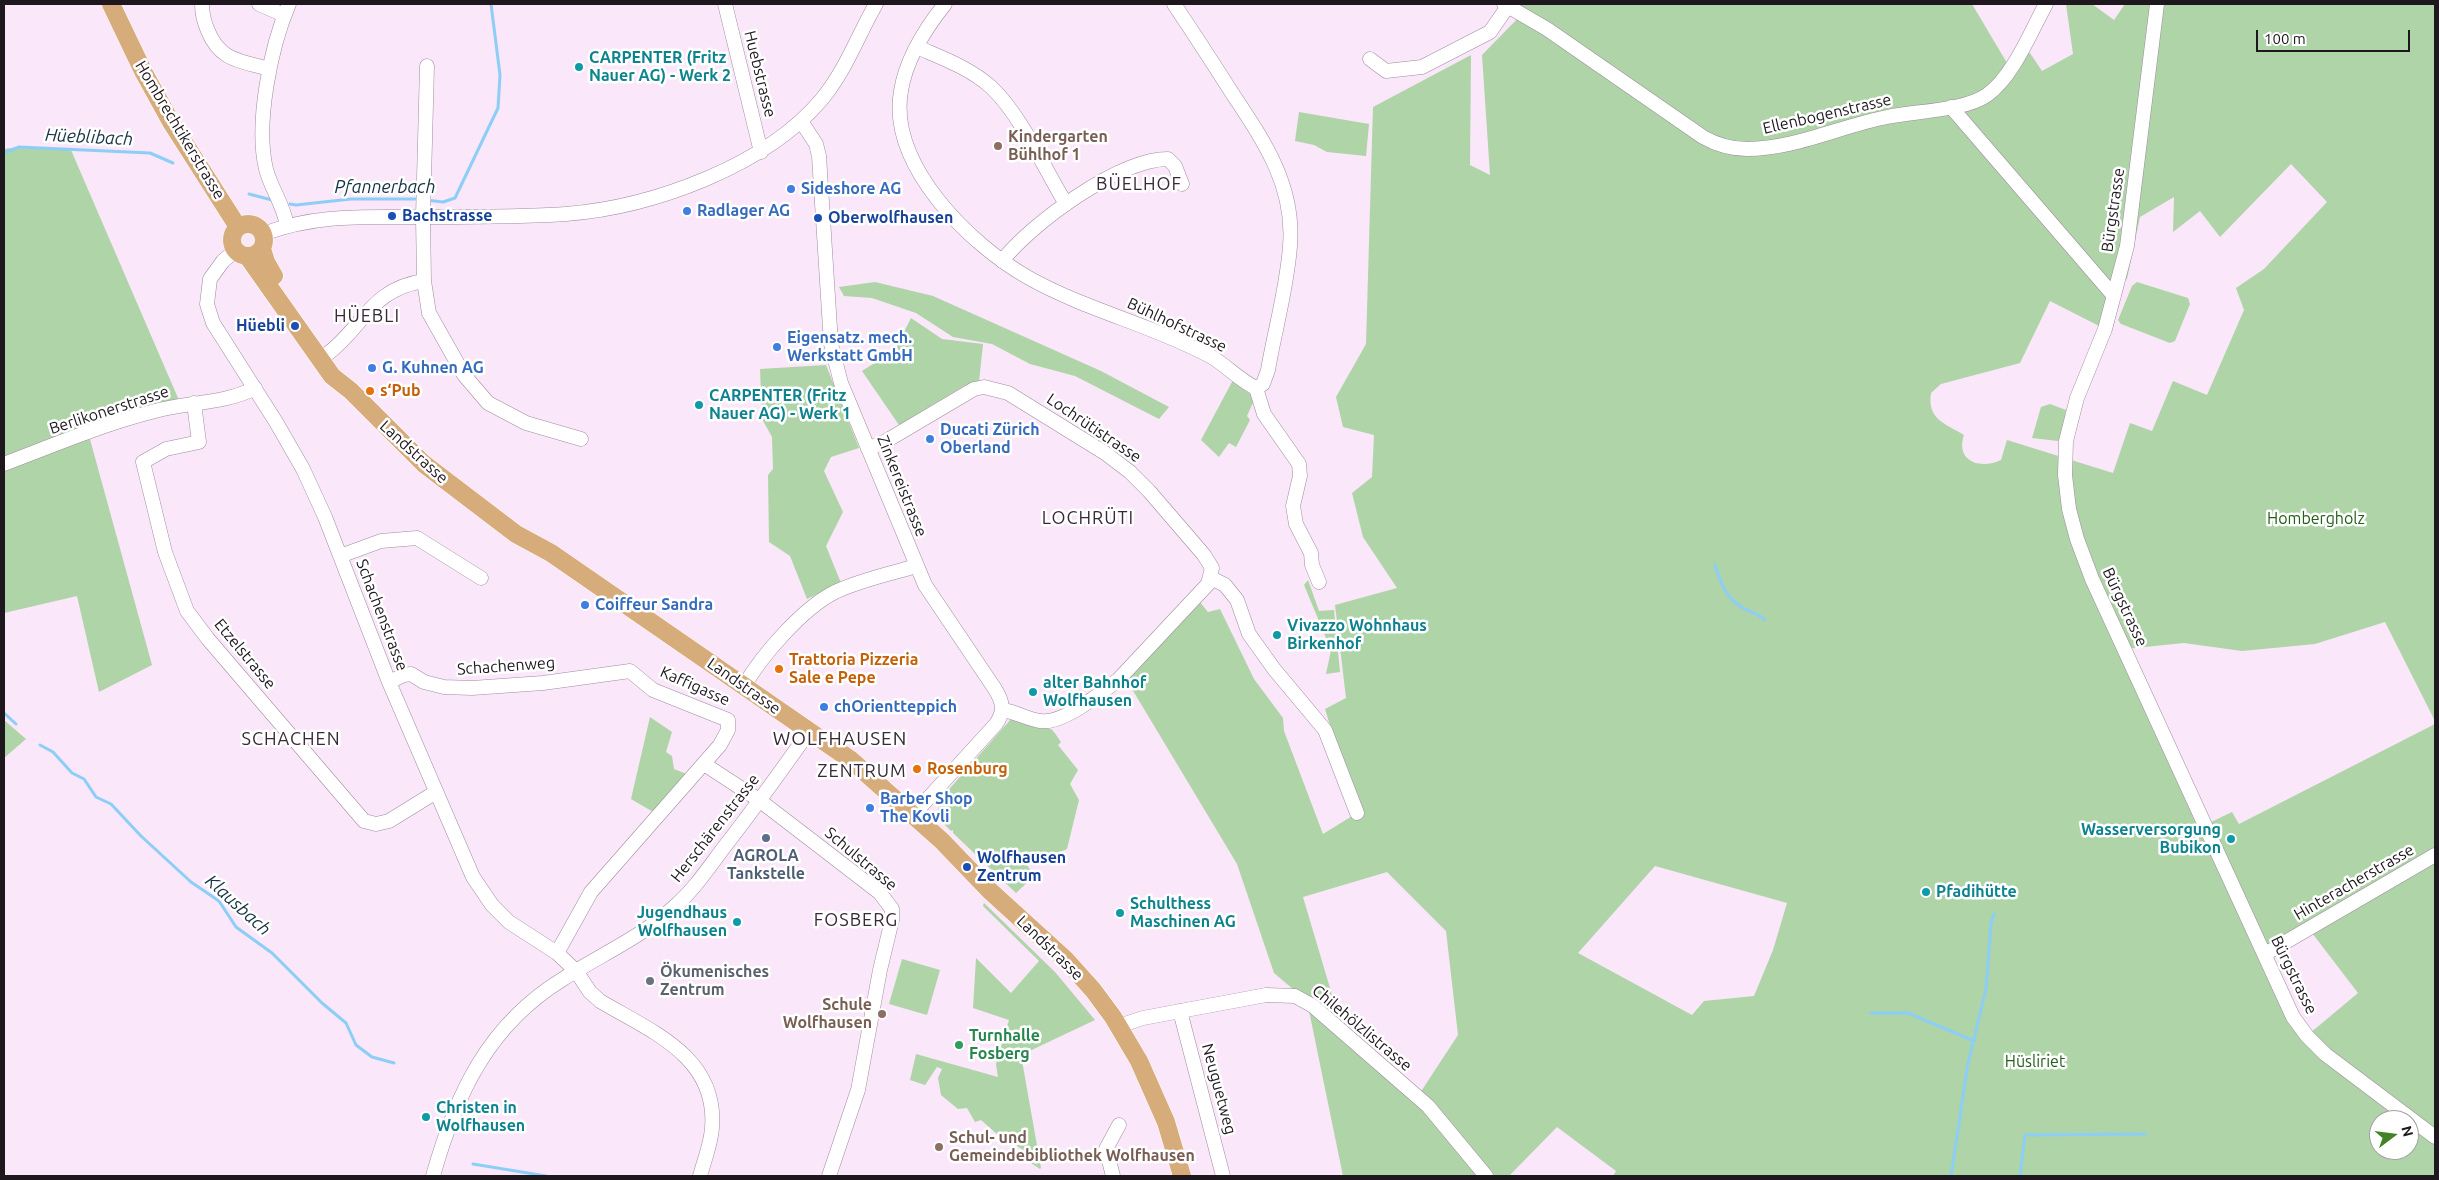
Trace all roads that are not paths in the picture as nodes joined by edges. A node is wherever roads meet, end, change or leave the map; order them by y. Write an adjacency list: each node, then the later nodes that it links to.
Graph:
1 (111, 4): 23 (main road, Hombrechtikerstrasse)
2 (202, 4): 15 (street)
3 (259, 4): 11 (street)
4 (724, 4): 18 (street, Huebstrasse)
5 (874, 4): 17 (street)
6 (945, 4): 12 (street, Bühlhofstrasse)
7 (1174, 4): 30 (street)
8 (2046, 4): 16 (street, Ellenbogenstrasse)
9 (2157, 4): 27 (street, Bürgstrasse)
10 (1506, 5): 13 (street); 16 (street, Ellenbogenstrasse)
11 (286, 9): 15 (street)
12 (917, 47): 20 (street); 25 (street, Bühlhofstrasse)
13 (1370, 59)
14 (427, 66): 21 (street)
15 (269, 69): 22 (street)
16 (1952, 107): 27 (street)
17 (801, 121): 18 (street); 34 (street, Zinkereistrasse)
18 (761, 152): 21 (street)
19 (1182, 184): 20 (street)
20 (1066, 204): 25 (street)
21 (423, 207): 22 (street); 26 (street)
22 (284, 213): 24 (street)
23 (238, 228): 24 (main road); 24 (main road)
24 (252, 248): 28 (main road, Landstrasse); 29 (street, Schachenstrasse); 31 (main road, Landstrasse)
25 (1002, 261): 30 (street, Bühlhofstrasse)
26 (424, 281): 28 (street); 33 (street)
27 (2114, 296): 53 (street, Bürgstrasse)
28 (326, 355): 31 (main road, Landstrasse)
29 (255, 388): 32 (street, Berlikonerstrasse); 36 (street, Schachenstrasse)
30 (1256, 388): 40 (street)
31 (351, 391): 43 (main road, Landstrasse)
32 (194, 403): 35 (street, Berlikonerstrasse); 47 (street, Etzelstrasse)
33 (581, 439)
34 (868, 449): 37 (street, Zinkereistrasse); 39 (street, Lochrütistrasse)
35 (4, 464)
36 (340, 556): 38 (street); 42 (street, Schachenstrasse)
37 (916, 566): 43 (street); 44 (street, Zinkereistrasse)
38 (481, 578)
39 (1211, 578): 44 (street); 49 (street)
40 (1319, 582)
41 (630, 671): 42 (street, Schachenweg); 46 (street, Kaffigasse)
42 (389, 682): 47 (street, Schachenstrasse)
43 (744, 686): 45 (main road, Landstrasse)
44 (1003, 710): 50 (street)
45 (808, 733): 48 (street, Herschärenstrasse); 50 (main road, Landstrasse)
46 (704, 764): 48 (street, Schulstrasse); 52 (street)
47 (436, 792): 52 (street, Schachenstrasse)
48 (759, 800): 54 (street, Herschärenstrasse); 61 (street, Schulstrasse)
49 (1357, 813)
50 (913, 814): 56 (main road, Landstrasse)
51 (2435, 855): 53 (street, Hinteracherstrasse)
52 (557, 953): 54 (street, Schachenstrasse)
53 (2265, 954): 58 (street, Bürgstrasse)
54 (576, 971): 59 (street, Herschärenstrasse); 60 (street, Schachenstrasse)
55 (1180, 1011): 56 (street, Chilehölzlistrasse); 64 (street, Neuguetweg); 65 (street, Chilehölzlistrasse)
56 (1119, 1026): 63 (main road, Landstrasse)
57 (1119, 1125): 62 (street)
58 (2435, 1137)
59 (433, 1176)
60 (700, 1176)
61 (829, 1176)
62 (1113, 1176)
63 (1182, 1176)
64 (1222, 1176)
65 (1486, 1176)

